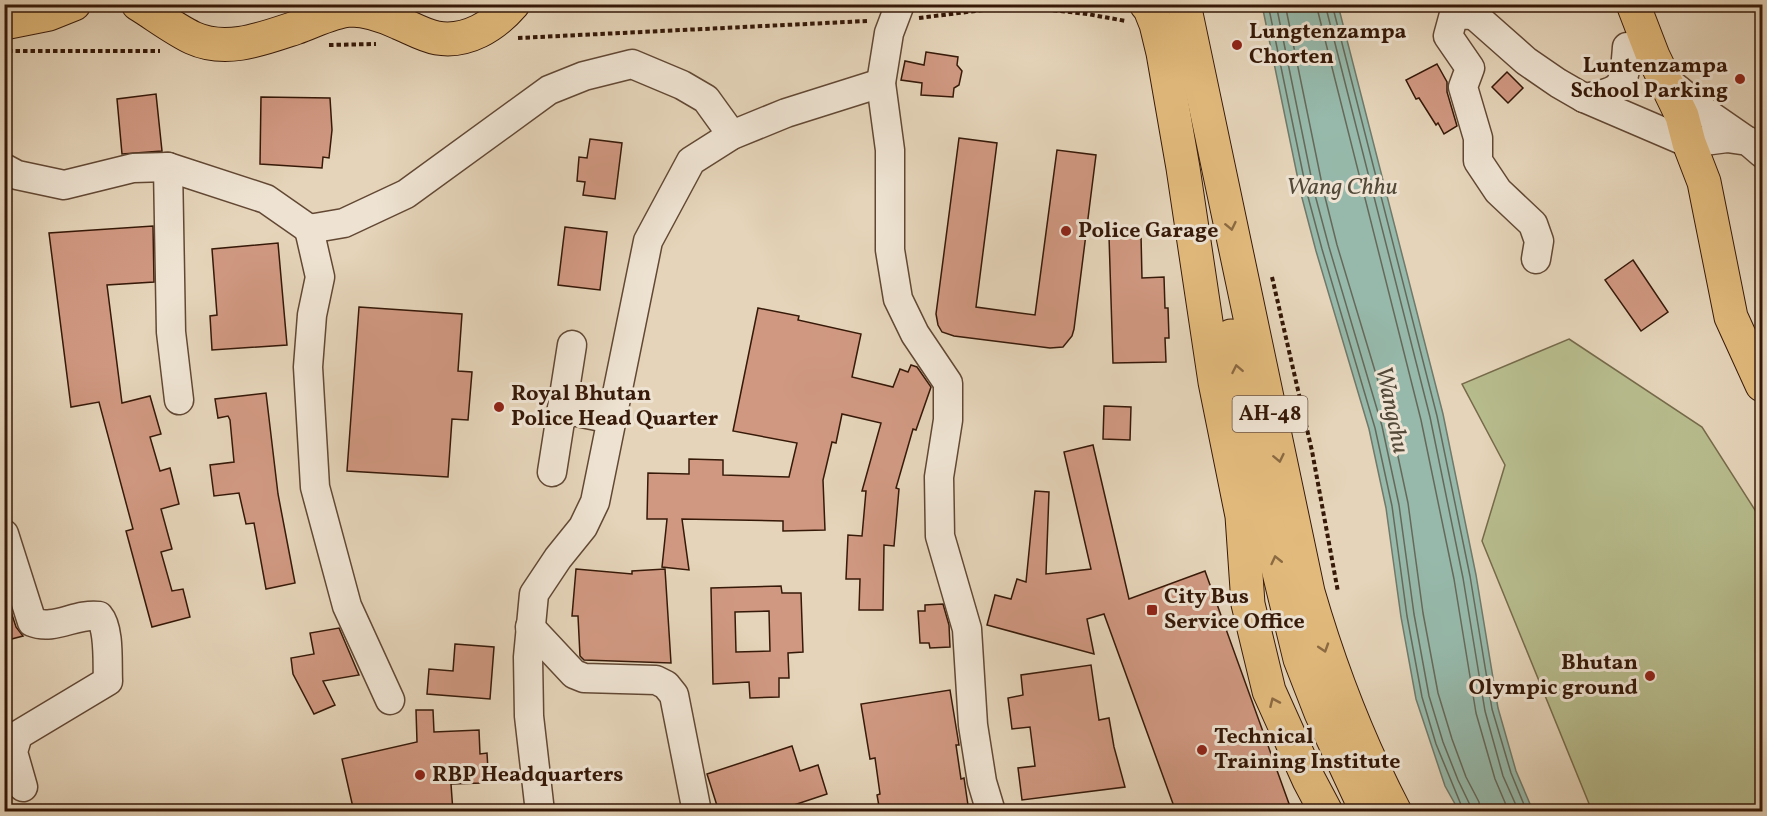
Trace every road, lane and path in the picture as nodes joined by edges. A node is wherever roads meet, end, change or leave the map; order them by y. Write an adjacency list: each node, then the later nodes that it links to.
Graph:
1 (74, 4): 9 (main road)
2 (138, 4): 3 (main road)
3 (513, 4)
4 (1612, 4): 11 (main road)
5 (1633, 4): 12 (main road)
6 (1471, 10): 14 (street); 21 (street)
7 (1164, 11): 8 (path); 37 (main road, one-way to 7); 38 (main road, AH-48, one-way to 7); 39 (main road, AH-48, one-way to 39)
8 (894, 19): 10 (path); 13 (street)
9 (4, 23)
10 (513, 39)
11 (1627, 47): 14 (street); 16 (main road)
12 (1665, 79): 16 (main road); 17 (street)
13 (881, 83): 15 (street); 36 (street)
14 (1584, 98): 16 (street)
15 (732, 135): 20 (street); 27 (street)
16 (1689, 143): 17 (street); 24 (main road)
17 (1755, 147)
18 (168, 167): 19 (street); 20 (street); 25 (street)
19 (4, 168)
20 (309, 229): 32 (street)
21 (1536, 259)
22 (1270, 269): 30 (path)
23 (572, 345): 26 (street)
24 (1762, 385)
25 (178, 400)
26 (562, 409): 27 (street); 28 (street)
27 (612, 419): 31 (street)
28 (552, 472)
29 (4, 534): 33 (street)
30 (1339, 597)
31 (530, 627): 34 (street); 35 (street)
32 (390, 700)
33 (23, 787)
34 (540, 812)
35 (698, 812)
36 (991, 812)
37 (1326, 812)
38 (1367, 812)
39 (1395, 812)

